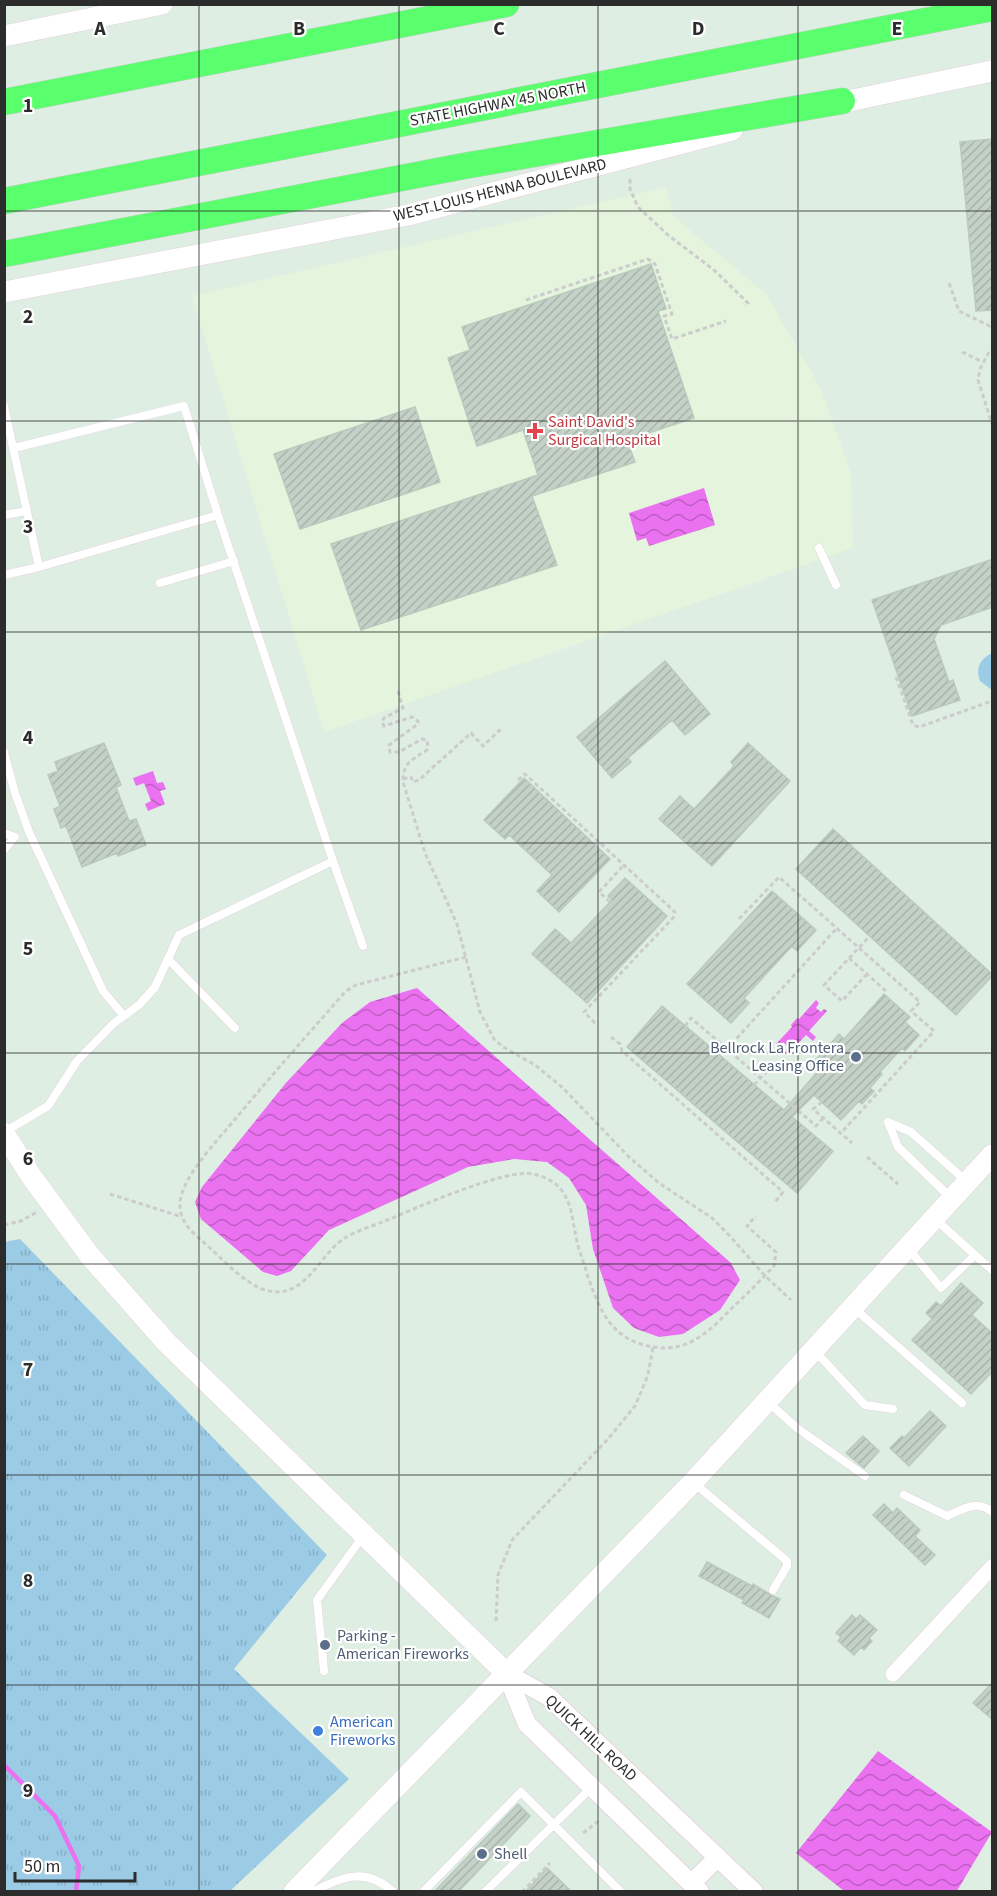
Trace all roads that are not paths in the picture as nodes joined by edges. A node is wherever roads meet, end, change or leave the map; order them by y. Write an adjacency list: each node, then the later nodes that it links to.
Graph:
1 (162, 4): 4 (main road)
2 (506, 4): 6 (highway)
3 (993, 8): 8 (highway, STATE HIGHWAY 45 NORTH)
4 (4, 36)
5 (993, 71): 7 (main road, WEST LOUIS HENNA BOULEVARD)
6 (10, 100)
7 (842, 101): 9 (highway); 10 (main road, WEST LOUIS HENNA BOULEVARD)
8 (4, 201)
9 (4, 254)
10 (4, 292)
11 (4, 406): 12 (lane)
12 (14, 448): 13 (lane); 15 (lane)
13 (27, 511): 14 (lane); 18 (lane)
14 (4, 515)
15 (218, 515): 17 (lane); 18 (lane)
16 (819, 548): 21 (lane)
17 (234, 561): 20 (lane); 27 (lane)
18 (39, 567): 19 (lane)
19 (4, 575)
20 (160, 583)
21 (836, 585)
22 (4, 753): 23 (lane)
23 (29, 832): 25 (lane); 30 (lane)
24 (4, 833): 25 (lane)
25 (15, 837): 26 (lane)
26 (4, 850)
27 (333, 861): 28 (lane); 29 (lane)
28 (363, 946)
29 (168, 959): 30 (lane); 31 (lane)
30 (124, 1016): 32 (lane)
31 (235, 1028)
32 (4, 1132): 49 (main road)
33 (993, 1155): 34 (main road)
34 (968, 1182): 35 (main road); 35 (lane)
35 (952, 1199): 36 (main road)
36 (934, 1218): 37 (main road); 38 (lane)
37 (908, 1247): 38 (lane); 40 (main road)
38 (975, 1254): 39 (lane)
39 (993, 1270)
40 (852, 1307): 41 (main road); 43 (lane)
41 (813, 1349): 42 (main road); 44 (lane)
42 (766, 1400): 45 (lane); 46 (main road)
43 (962, 1403)
44 (893, 1409)
45 (865, 1476)
46 (693, 1482): 51 (lane); 53 (main road)
47 (904, 1495): 48 (lane)
48 (993, 1512)
49 (363, 1536): 52 (lane); 53 (main road)
50 (993, 1567): 54 (street)
51 (773, 1590)
52 (324, 1671)
53 (506, 1673): 55 (street, QUICK HILL ROAD); 57 (street, QUICK HILL ROAD); 60 (main road)
54 (893, 1674)
55 (592, 1786): 56 (lane); 59 (street, QUICK HILL ROAD)
56 (553, 1824): 58 (lane); 63 (lane); 64 (lane)
57 (718, 1857): 59 (street); 67 (street, QUICK HILL ROAD)
58 (614, 1884): 65 (lane); 66 (lane)
59 (692, 1889)
60 (294, 1892)
61 (312, 1892): 62 (lane)
62 (393, 1892)
63 (423, 1892)
64 (485, 1892)
65 (607, 1892)
66 (621, 1892)
67 (754, 1892)

